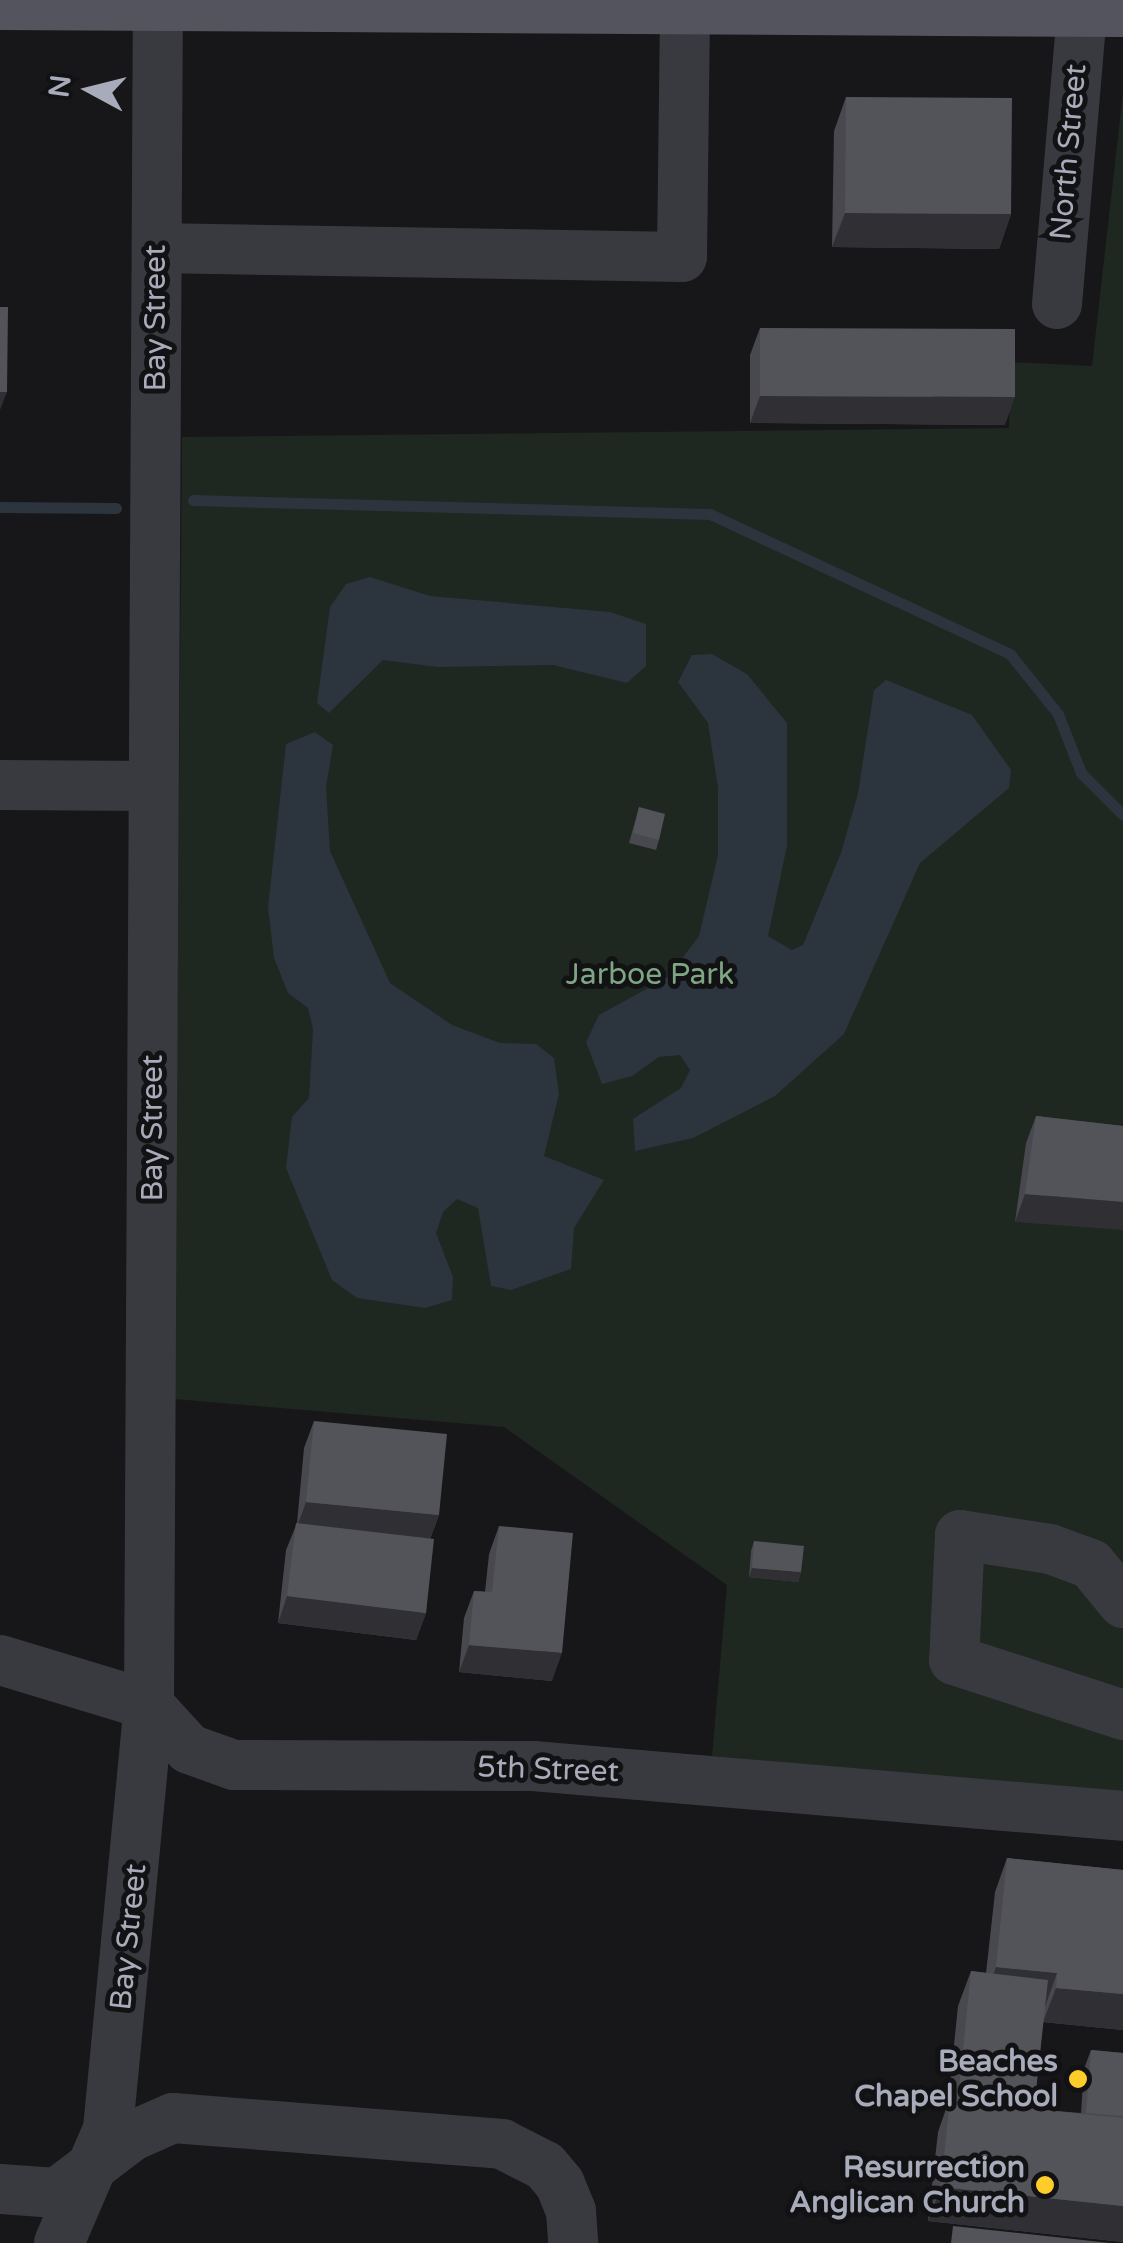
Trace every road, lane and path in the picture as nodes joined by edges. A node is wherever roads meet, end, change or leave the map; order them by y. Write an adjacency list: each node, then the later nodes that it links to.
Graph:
1 (158, 1): 2 (main road); 3 (main road); 5 (street, Bay Street)
2 (0, 2)
3 (685, 4): 4 (main road); 5 (street)
4 (1096, 6): 6 (street, North Street)
5 (156, 248): 8 (street, Bay Street)
6 (1057, 304)
7 (0, 786): 8 (street)
8 (152, 786): 11 (street, Bay Street)
9 (1123, 1603): 12 (street)
10 (0, 1660): 11 (street)
11 (149, 1705): 13 (street, 5th Street); 14 (street, Bay Street)
12 (1123, 1715)
13 (1123, 1816)
14 (89, 2170): 15 (street); 16 (street, Bay Street); 17 (street)
15 (0, 2190)
16 (59, 2243)
17 (573, 2243)

